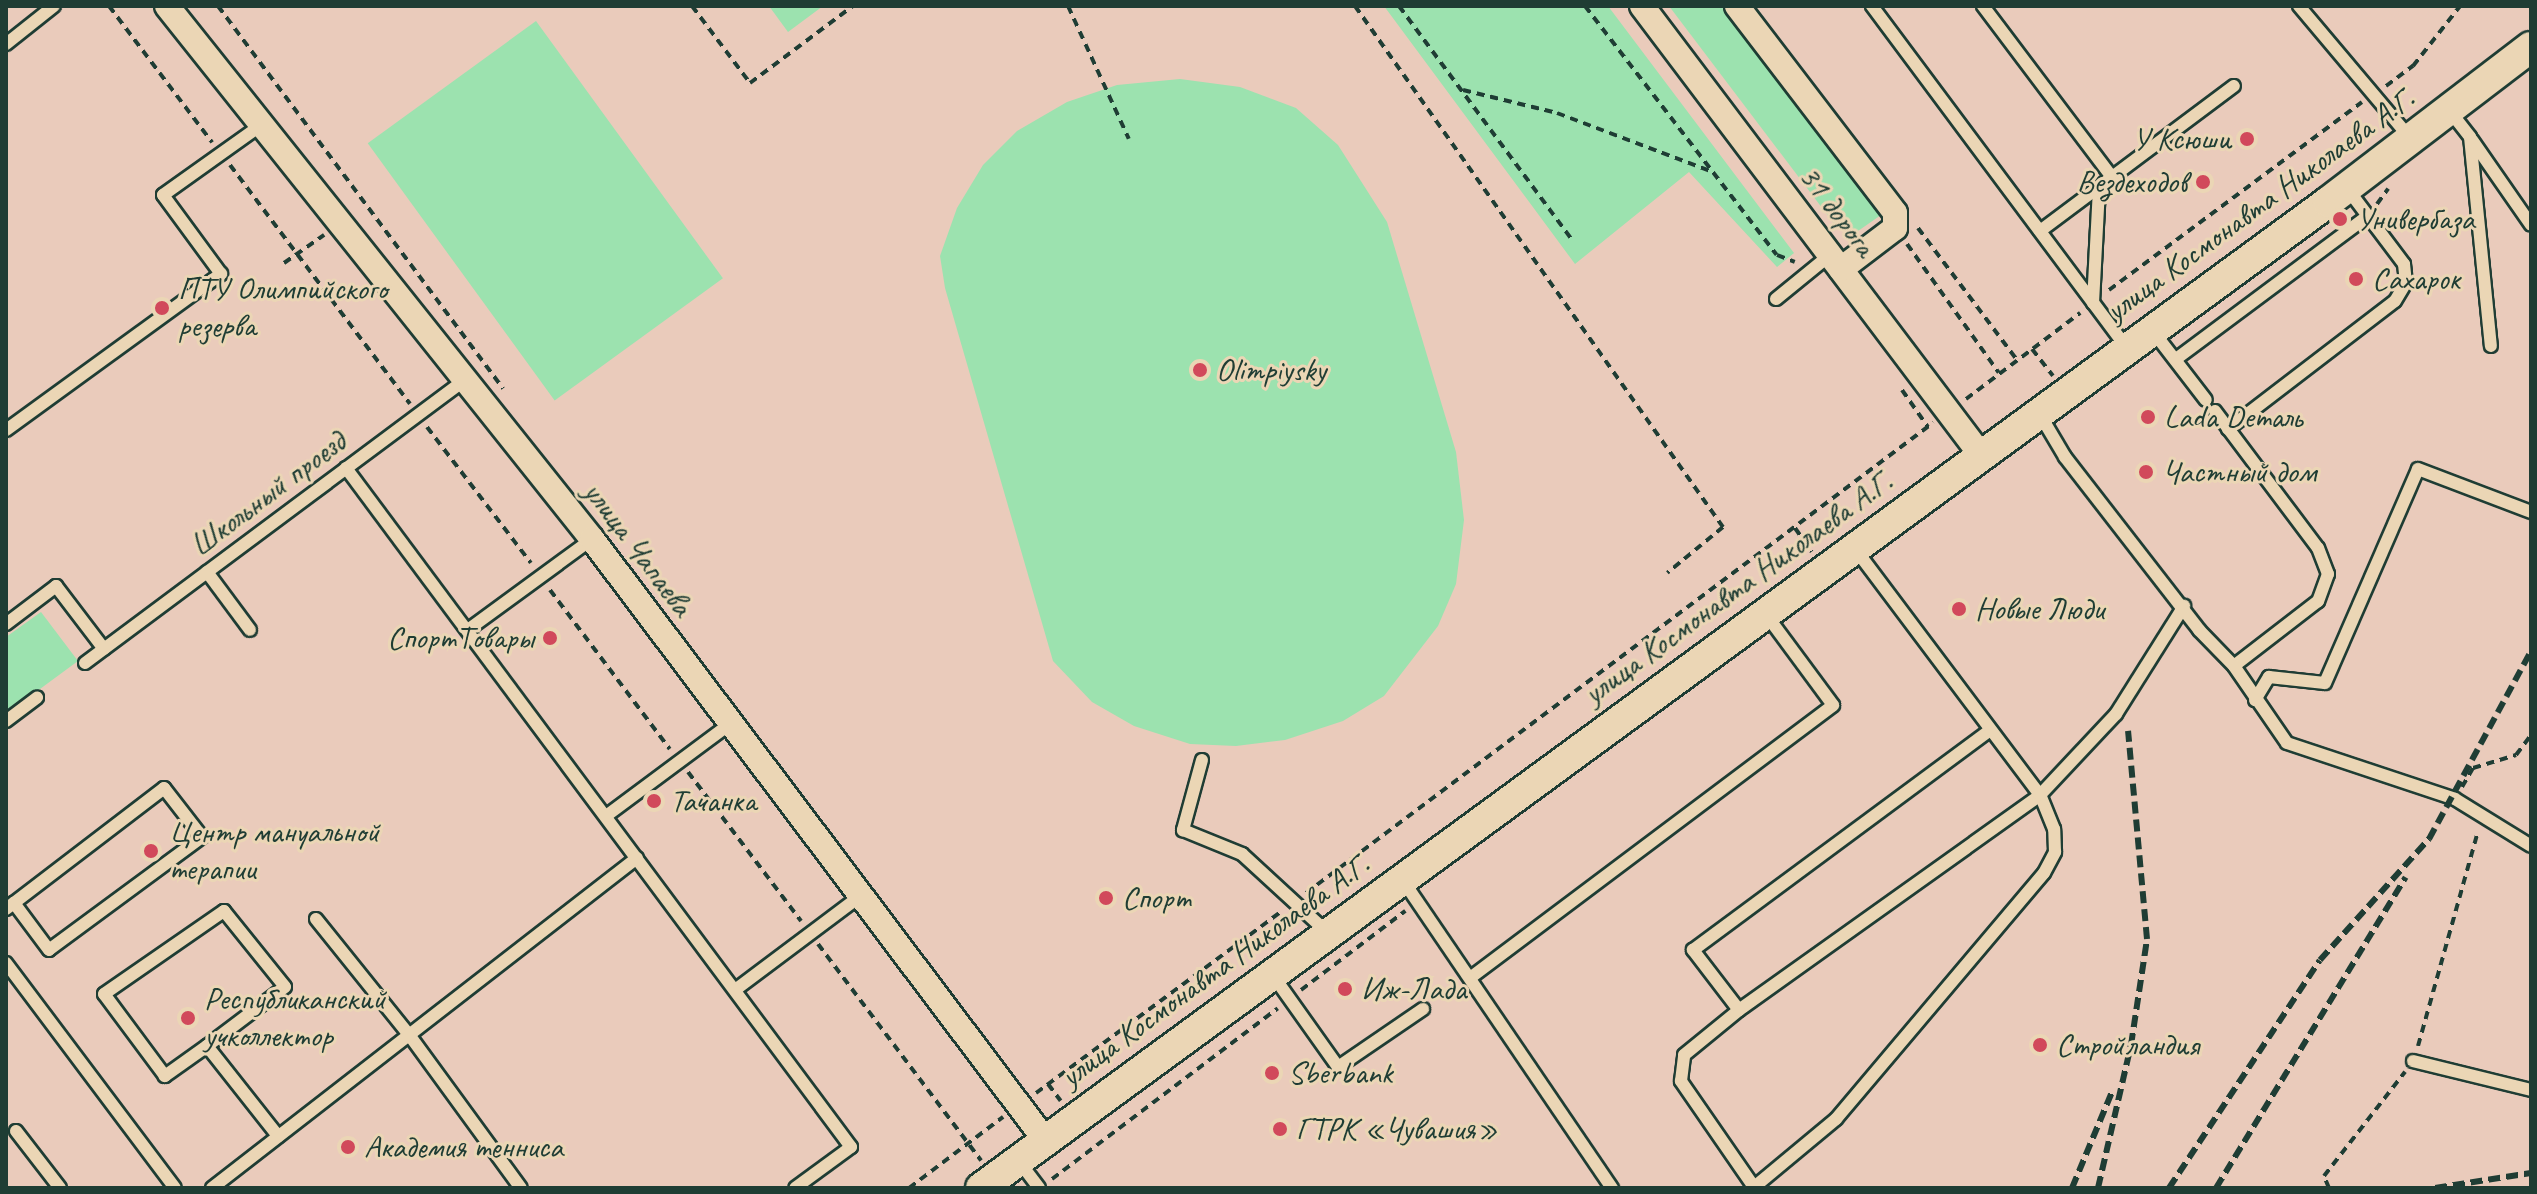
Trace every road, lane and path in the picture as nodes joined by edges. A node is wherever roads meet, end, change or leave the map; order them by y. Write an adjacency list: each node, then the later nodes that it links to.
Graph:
1 (54, 6): 16 (lane)
2 (167, 6): 22 (street, улица Чапаева)
3 (218, 6): 45 (path)
4 (692, 6): 5 (path)
5 (853, 6)
6 (1068, 6): 24 (path)
7 (1355, 6): 59 (path)
8 (1399, 6): 19 (path)
9 (1585, 6): 26 (path)
10 (1642, 6): 36 (street, 31 дорога)
11 (1872, 6): 33 (lane)
12 (1983, 6): 27 (lane)
13 (2299, 6): 20 (lane)
14 (2460, 6): 20 (path)
15 (1744, 9): 36 (street)
16 (6, 44)
17 (2528, 47): 21 (street, улица Космонавта Николаева А.Г.)
18 (2234, 86): 27 (lane)
19 (1461, 90): 26 (path); 34 (path)
20 (2372, 95): 25 (lane); 38 (path)
21 (2449, 110): 23 (lane); 25 (street, улица Космонавта Николаева А.Г.)
22 (261, 125): 31 (street, улица Чапаева); 52 (lane)
23 (2470, 137): 32 (lane); 40 (lane)
24 (1129, 139)
25 (2411, 139): 29 (street, улица Космонавта Николаева А.Г.)
26 (1713, 172): 36 (path)
27 (2112, 177): 28 (lane)
28 (2099, 187): 33 (lane); 38 (lane)
29 (2347, 188): 30 (lane); 39 (street, улица Космонавта Николаева А.Г.)
30 (2368, 216): 42 (lane); 51 (lane)
31 (339, 225): 35 (path); 44 (street, улица Чапаева)
32 (2531, 225)
33 (2040, 231): 38 (lane)
34 (1572, 240)
35 (284, 263)
36 (1828, 265): 37 (lane); 48 (street, 31 дорога)
37 (1776, 299)
38 (2093, 303): 41 (lane); 48 (path)
39 (2152, 330): 41 (street, улица Космонавта Николаева А.Г.); 42 (lane)
40 (2491, 346)
41 (2127, 348): 49 (street, улица Космонавта Николаева А.Г.)
42 (2176, 359): 46 (lane)
43 (1894, 378): 50 (path)
44 (464, 380): 54 (lane, Школьный проезд); 56 (street, улица Чапаева)
45 (510, 398)
46 (2206, 400)
47 (2215, 411): 51 (lane)
48 (1949, 412): 50 (path); 53 (street, 31 дорога)
49 (2039, 412): 53 (street, улица Космонавта Николаева А.Г.); 60 (lane)
50 (1928, 427): 83 (path)
51 (2228, 429): 67 (lane)
52 (6, 430)
53 (1981, 455): 57 (street, улица Космонавта Николаева А.Г.)
54 (346, 468): 58 (lane, Школьный проезд); 63 (lane)
55 (2531, 512): 69 (lane)
56 (592, 539): 63 (lane); 71 (street, улица Чапаева)
57 (1854, 548): 61 (street, улица Космонавта Николаева А.Г.); 72 (lane)
58 (207, 572): 64 (lane); 65 (lane, Школьный проезд)
59 (1667, 573)
60 (2184, 606): 67 (lane); 75 (lane)
61 (1765, 612): 81 (street, улица Космонавта Николаева А.Г.); 89 (lane)
62 (6, 624): 65 (lane)
63 (469, 629): 77 (lane)
64 (250, 630)
65 (104, 649): 66 (lane, Школьный проезд)
66 (85, 663)
67 (2234, 666): 69 (lane)
68 (37, 698): 70 (lane)
69 (2255, 700): 76 (lane)
70 (6, 721)
71 (730, 724): 77 (lane); 82 (street, улица Чапаева)
72 (1989, 731): 75 (lane); 92 (lane)
73 (2531, 735): 76 (path)
74 (1202, 760): 83 (lane)
75 (2040, 795): 92 (lane); 111 (lane)
76 (2455, 799): 78 (lane)
77 (606, 816): 80 (lane)
78 (2481, 818): 79 (lane); 95 (path)
79 (2531, 846)
80 (637, 858): 90 (lane); 93 (lane)
81 (1402, 879): 86 (street, улица Космонавта Николаева А.Г.); 89 (lane)
82 (860, 896): 90 (lane); 97 (street, улица Чапаева)
83 (1295, 901): 86 (lane); 97 (path)
84 (10, 906): 84 (lane)
85 (316, 919): 93 (lane)
86 (1329, 933): 88 (street, улица Космонавта Николаева А.Г.)
87 (6, 963): 103 (lane)
88 (1272, 974): 91 (lane); 100 (street, улица Космонавта Николаева А.Г.)
89 (1470, 978): 110 (lane)
90 (735, 990): 106 (lane)
91 (1423, 1009)
92 (1739, 1010): 111 (lane)
93 (410, 1036): 99 (lane); 105 (lane)
94 (207, 1046): 94 (lane); 99 (lane)
95 (2413, 1061): 96 (lane); 112 (path)
96 (2530, 1088)
97 (1019, 1105): 100 (street, улица Чапаева); 107 (path)
98 (16, 1131): 102 (lane)
99 (278, 1136): 104 (lane)
100 (1045, 1140): 101 (street, улица Космонавта Николаева А.Г.)
101 (1018, 1160): 108 (street, улица Космонавта Николаева А.Г.); 109 (lane)
102 (60, 1188)
103 (175, 1188)
104 (212, 1188)
105 (521, 1188)
106 (795, 1188)
107 (909, 1188)
108 (981, 1188)
109 (1039, 1188)
110 (1612, 1188)
111 (1754, 1188)
112 (2329, 1188)

